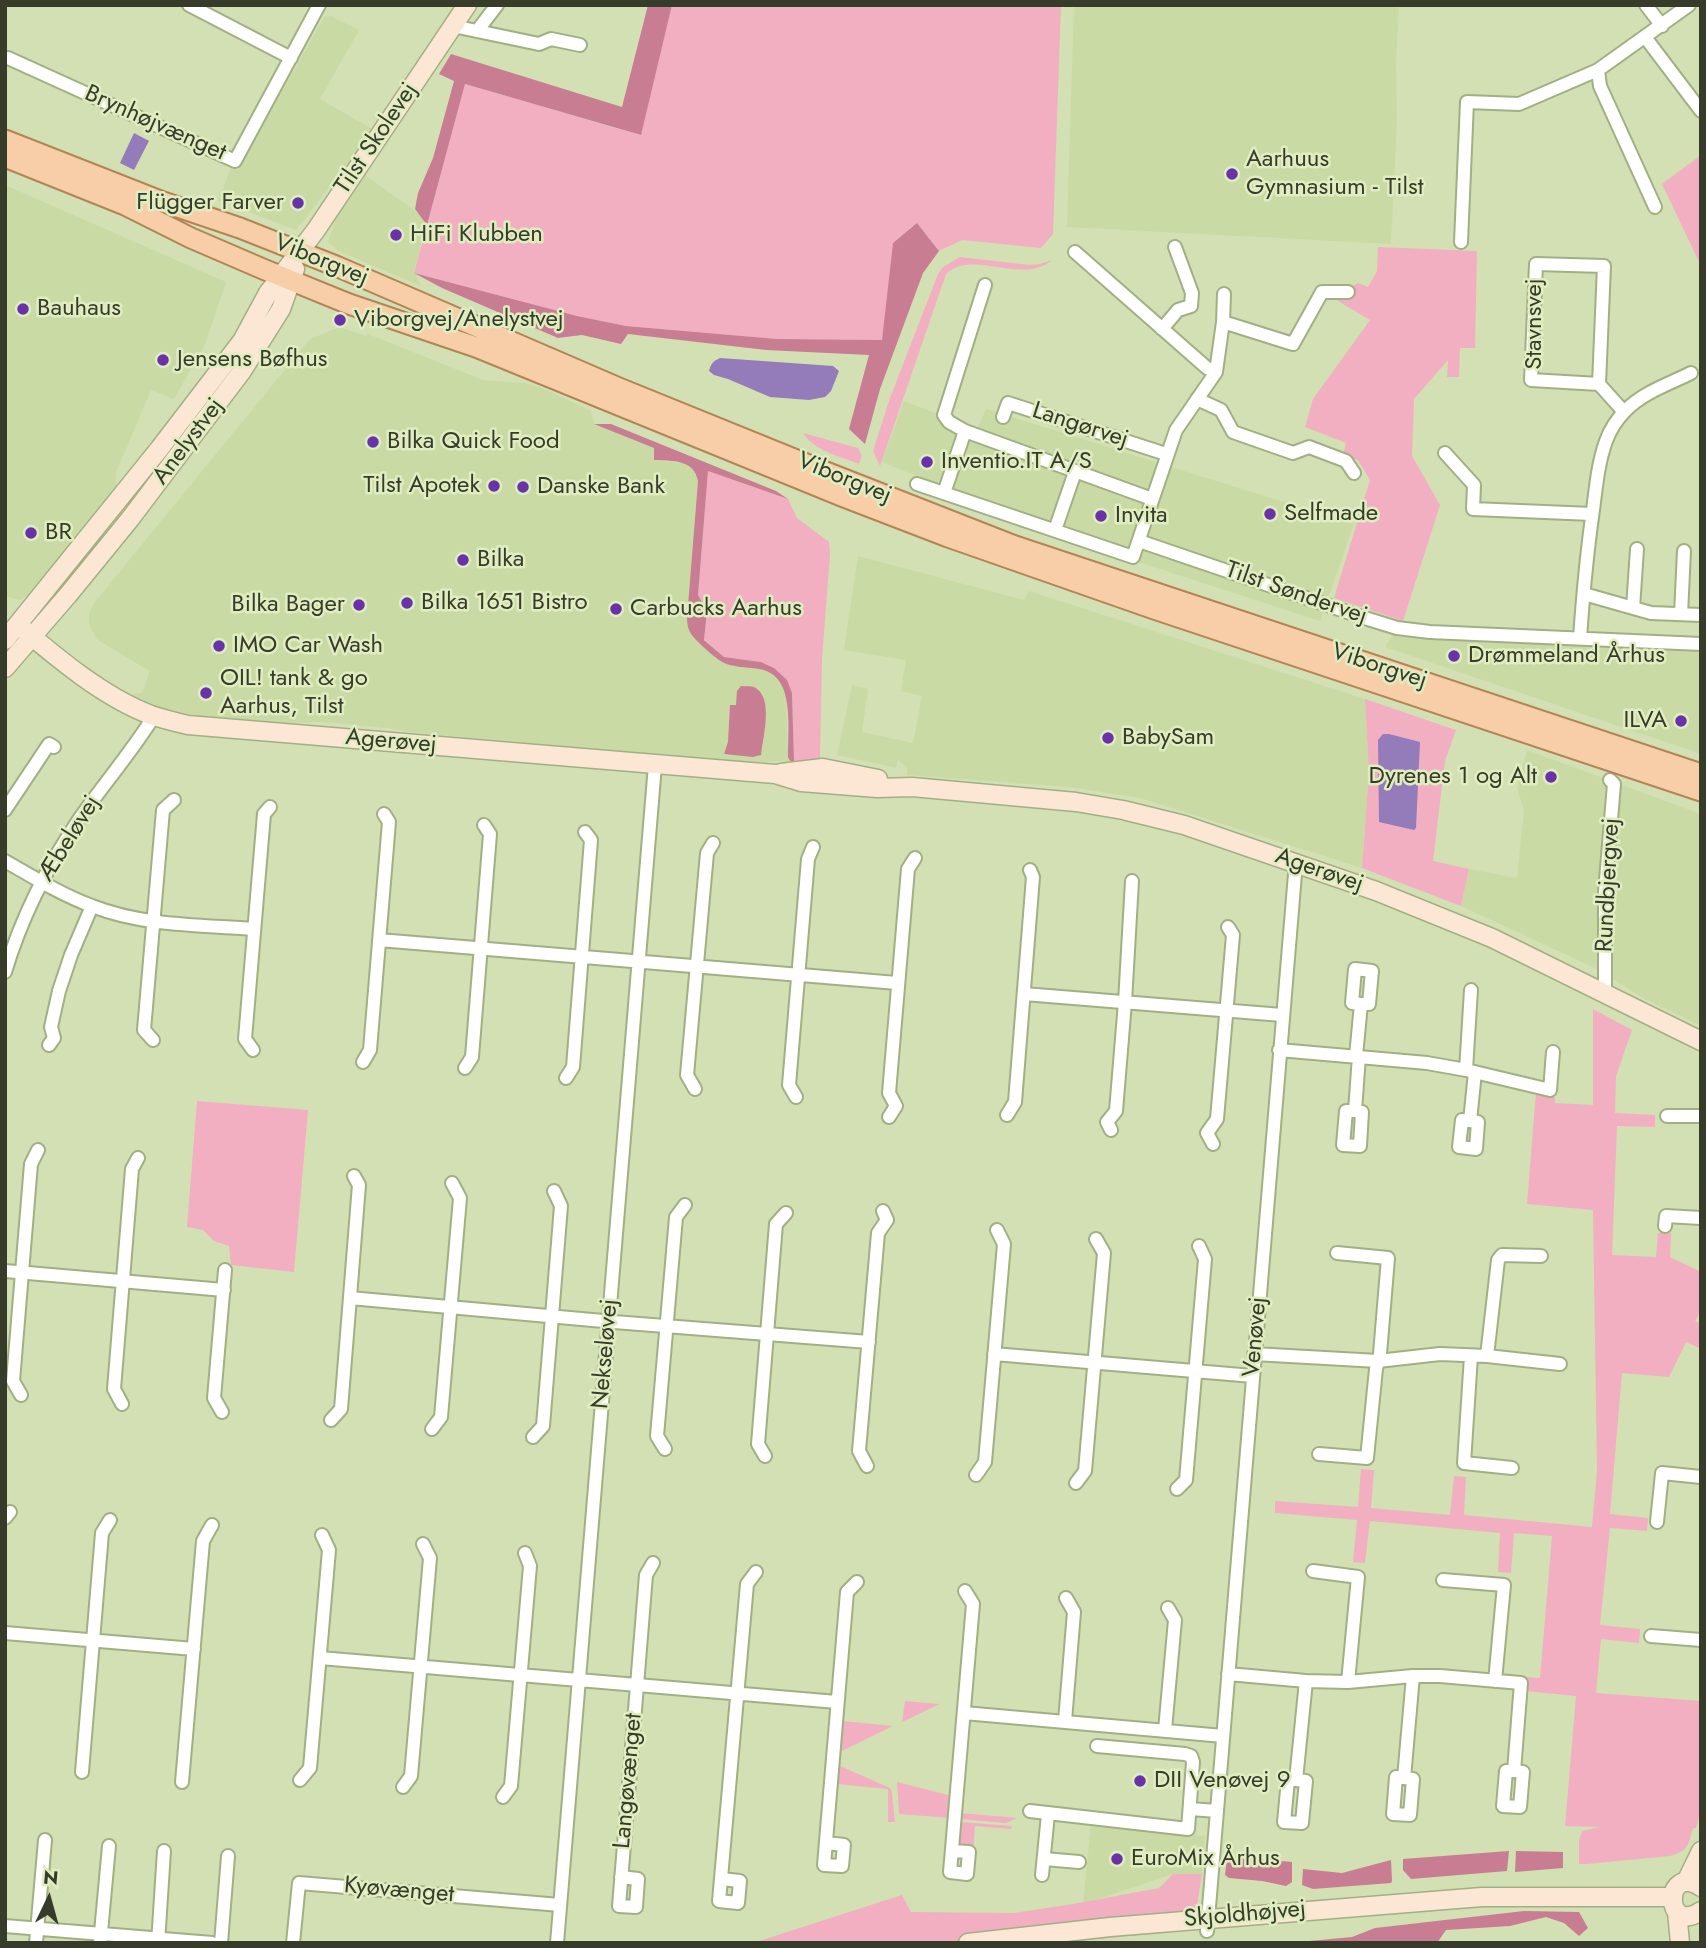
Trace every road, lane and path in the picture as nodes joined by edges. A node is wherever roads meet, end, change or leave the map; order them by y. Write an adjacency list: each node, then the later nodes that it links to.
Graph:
1 (189, 5): 13 (street)
2 (319, 5): 13 (street, Brynhøjvænget)
3 (467, 5): 7 (street, Tilst Skolevej)
4 (497, 5): 9 (street)
5 (1646, 5): 8 (street)
6 (1689, 5): 8 (street)
7 (453, 26): 9 (street); 21 (street, Tilst Skolevej)
8 (1662, 26): 10 (street)
9 (477, 31): 11 (street)
10 (1646, 37): 14 (street); 15 (street)
11 (580, 45)
12 (8, 58): 13 (street, Brynhøjvænget)
13 (291, 58)
14 (1598, 70): 18 (street); 19 (street)
15 (1700, 115)
16 (5, 140): 21 (main road, Viborgvej)
17 (5, 157): 23 (main road, Viborgvej)
18 (1655, 207)
19 (1461, 242)
20 (1175, 247): 28 (street)
21 (300, 252): 23 (street, Anelystvej); 60 (main road, Viborgvej)
22 (1075, 252): 28 (street)
23 (287, 278): 52 (street, Anelystvej); 62 (main road, Viborgvej)
24 (985, 285): 35 (street)
25 (1348, 292): 27 (street)
26 (1224, 295): 27 (street)
27 (1223, 322): 29 (street)
28 (1163, 329): 29 (street)
29 (1216, 372): 32 (street)
30 (1691, 373): 33 (street)
31 (1599, 384): 31 (street, Stavnsvej); 33 (street)
32 (1197, 399): 37 (street); 39 (street)
33 (1624, 412): 43 (street)
34 (1003, 417): 37 (street, Langørvej)
35 (965, 431): 38 (street); 41 (street)
36 (1445, 453): 43 (street)
37 (1166, 454): 42 (street)
38 (1075, 472): 42 (street); 44 (street)
39 (1353, 473)
40 (917, 484): 41 (street)
41 (944, 493): 44 (street)
42 (1152, 499): 45 (street)
43 (1592, 514): 48 (street)
44 (1055, 530): 45 (street)
45 (1139, 541): 53 (street, Tilst Søndervej)
46 (1637, 549): 49 (street)
47 (1684, 551): 50 (street)
48 (1584, 594): 49 (street); 53 (street)
49 (1633, 608): 50 (street)
50 (1681, 614): 51 (street)
51 (1701, 615)
52 (18, 625): 54 (street, Anelystvej); 56 (street, Anelystvej); 57 (street, Agerøvej)
53 (1580, 638): 55 (street, Tilst Søndervej)
54 (5, 639)
55 (1701, 644)
56 (5, 667)
57 (153, 716): 59 (street, Agerøvej); 75 (street, Æbeløvej)
58 (54, 747): 65 (street)
59 (655, 765): 73 (street, Agerøvej); 84 (street, Nekseløvej)
60 (1701, 774)
61 (1610, 779): 90 (street, Rundbjergvej)
62 (1701, 791)
63 (174, 800): 78 (street)
64 (270, 807): 80 (street)
65 (5, 810)
66 (384, 814): 81 (street)
67 (484, 825): 82 (street)
68 (585, 832): 83 (street)
69 (713, 843): 85 (street)
70 (813, 847): 87 (street)
71 (915, 858): 88 (street)
72 (5, 861): 75 (street)
73 (1296, 862): 90 (street, Agerøvej); 95 (street, Venøvej)
74 (1030, 870): 91 (street)
75 (42, 881): 77 (street); 86 (street, Æbeløvej)
76 (1132, 881): 92 (street)
77 (92, 906): 78 (street); 98 (street)
78 (153, 921): 80 (street); 96 (street)
79 (1228, 928): 94 (street)
80 (253, 929): 99 (street)
81 (379, 940): 82 (street); 103 (street)
82 (481, 949): 83 (street); 104 (street)
83 (581, 957): 84 (street); 106 (street)
84 (638, 962): 85 (street); 140 (street, Nekseløvej)
85 (696, 967): 87 (street); 107 (street)
86 (5, 972)
87 (797, 975): 88 (street); 108 (street)
88 (897, 983): 113 (street)
89 (1471, 990): 105 (street)
90 (1605, 993): 97 (street, Agerøvej)
91 (1024, 994): 92 (street); 110 (street)
92 (1125, 1002): 94 (street); 115 (street)
93 (1361, 1004): 102 (street)
94 (1226, 1010): 95 (street); 116 (street)
95 (1282, 1015): 100 (street, Venøvej)
96 (153, 1040)
97 (1701, 1041)
98 (48, 1045)
99 (253, 1050)
100 (1279, 1050): 102 (street); 145 (street, Venøvej)
101 (1553, 1052): 105 (street)
102 (1357, 1056): 105 (street); 109 (street)
103 (363, 1062)
104 (464, 1068)
105 (1470, 1071): 114 (street)
106 (566, 1078)
107 (695, 1089)
108 (796, 1097)
109 (1354, 1111)
110 (1007, 1115)
111 (1667, 1116): 112 (street)
112 (1701, 1116)
113 (889, 1117)
114 (1470, 1121)
115 (1111, 1130)
116 (1213, 1144)
117 (38, 1150): 134 (street)
118 (138, 1158): 135 (street)
119 (354, 1176): 137 (street)
120 (452, 1182): 138 (street)
121 (554, 1191): 139 (street)
122 (685, 1205): 141 (street)
123 (883, 1211): 143 (street)
124 (786, 1213): 142 (street)
125 (1701, 1219): 126 (street)
126 (1665, 1226)
127 (997, 1230): 144 (street)
128 (1097, 1239): 148 (street)
129 (1199, 1246): 151 (street)
130 (1337, 1253): 149 (street)
131 (1541, 1256): 147 (street)
132 (5, 1270): 134 (street)
133 (225, 1270): 136 (street)
134 (22, 1272): 135 (street); 153 (street)
135 (122, 1281): 136 (street); 154 (street)
136 (224, 1290): 155 (street)
137 (350, 1298): 138 (street); 156 (street)
138 (451, 1307): 139 (street); 157 (street)
139 (552, 1316): 140 (street); 158 (street)
140 (609, 1321): 141 (street); 192 (street, Nekseløvej)
141 (667, 1325): 142 (street); 159 (street)
142 (767, 1334): 143 (street); 161 (street)
143 (869, 1342): 162 (street)
144 (994, 1354): 148 (street); 164 (street)
145 (1254, 1354): 149 (street); 152 (street, Venøvej)
146 (1471, 1356): 147 (street); 149 (street); 163 (street)
147 (1487, 1356): 150 (street)
148 (1094, 1362): 151 (street); 166 (street)
149 (1378, 1362): 160 (street)
150 (1560, 1364)
151 (1196, 1371): 152 (street); 167 (street)
152 (1253, 1376): 189 (street, Venøvej)
153 (21, 1395)
154 (122, 1404)
155 (222, 1412)
156 (331, 1420)
157 (432, 1429)
158 (533, 1437)
159 (665, 1449)
160 (1319, 1454)
161 (765, 1456)
162 (867, 1466)
163 (1513, 1468)
164 (976, 1475)
165 (1701, 1477): 169 (street)
166 (1076, 1483)
167 (1177, 1489)
168 (110, 1520): 185 (street)
169 (1657, 1522)
170 (212, 1525): 186 (street)
171 (321, 1535): 187 (street)
172 (423, 1544): 188 (street)
173 (525, 1553): 190 (street)
174 (653, 1563): 196 (street, Langøvænget)
175 (1313, 1571): 195 (street)
176 (756, 1572): 197 (street)
177 (1443, 1580): 194 (street)
178 (857, 1581): 198 (street)
179 (965, 1591): 199 (street)
180 (1066, 1598): 200 (street)
181 (1168, 1608): 201 (street)
182 (5, 1633): 185 (street)
183 (1651, 1636): 184 (street)
184 (1701, 1640)
185 (93, 1641): 186 (street); 204 (street)
186 (194, 1649): 209 (street)
187 (320, 1658): 188 (street, Langøvænget); 207 (street)
188 (421, 1667): 190 (street, Langøvænget); 210 (street)
189 (1228, 1674): 193 (street); 202 (street, Venøvej)
190 (521, 1675): 192 (street, Langøvænget); 211 (street)
191 (1413, 1676): 194 (street); 195 (street); 206 (street)
192 (578, 1681): 196 (street, Langøvænget); 229 (street, Nekseløvej)
193 (1306, 1681): 195 (street); 208 (street)
194 (1494, 1681): 205 (street)
195 (1348, 1682)
196 (637, 1686): 197 (street, Langøvænget); 226 (street, Langøvænget)
197 (737, 1694): 198 (street, Langøvænget); 227 (street)
198 (837, 1702): 217 (street)
199 (964, 1713): 200 (street); 220 (street)
200 (1065, 1721): 201 (street)
201 (1165, 1730): 202 (street)
202 (1223, 1736): 214 (street, Venøvej)
203 (1097, 1746): 212 (street)
204 (82, 1772)
205 (1514, 1772)
206 (1404, 1778)
207 (300, 1780)
208 (1296, 1780)
209 (183, 1782)
210 (402, 1787)
211 (503, 1797)
212 (1190, 1809): 214 (street); 215 (street)
213 (1030, 1811): 215 (street)
214 (1217, 1811): 231 (street, Venøvej)
215 (1048, 1814): 223 (street)
216 (45, 1840): 233 (street)
217 (826, 1843)
218 (109, 1846): 234 (street)
219 (164, 1851): 235 (street)
220 (952, 1851)
221 (1701, 1851): 228 (street)
222 (228, 1856): 238 (street)
223 (1044, 1859): 224 (street); 225 (street)
224 (1079, 1862)
225 (1042, 1875)
226 (621, 1877)
227 (721, 1879)
228 (1697, 1882): 230 (street)
229 (560, 1905): 239 (street, Kyøvænget); 240 (street, Nekseløvej)
230 (1686, 1909): 231 (street, Skjoldhøjvej); 242 (street)
231 (1208, 1925): 241 (street, Skjoldhøjvej)
232 (5, 1926): 233 (street)
233 (37, 1928): 234 (street); 236 (street)
234 (100, 1938): 235 (street)
235 (158, 1940): 237 (street)
236 (36, 1943)
237 (212, 1943)
238 (221, 1943)
239 (293, 1943)
240 (557, 1943)
241 (968, 1943)
242 (1681, 1943)

